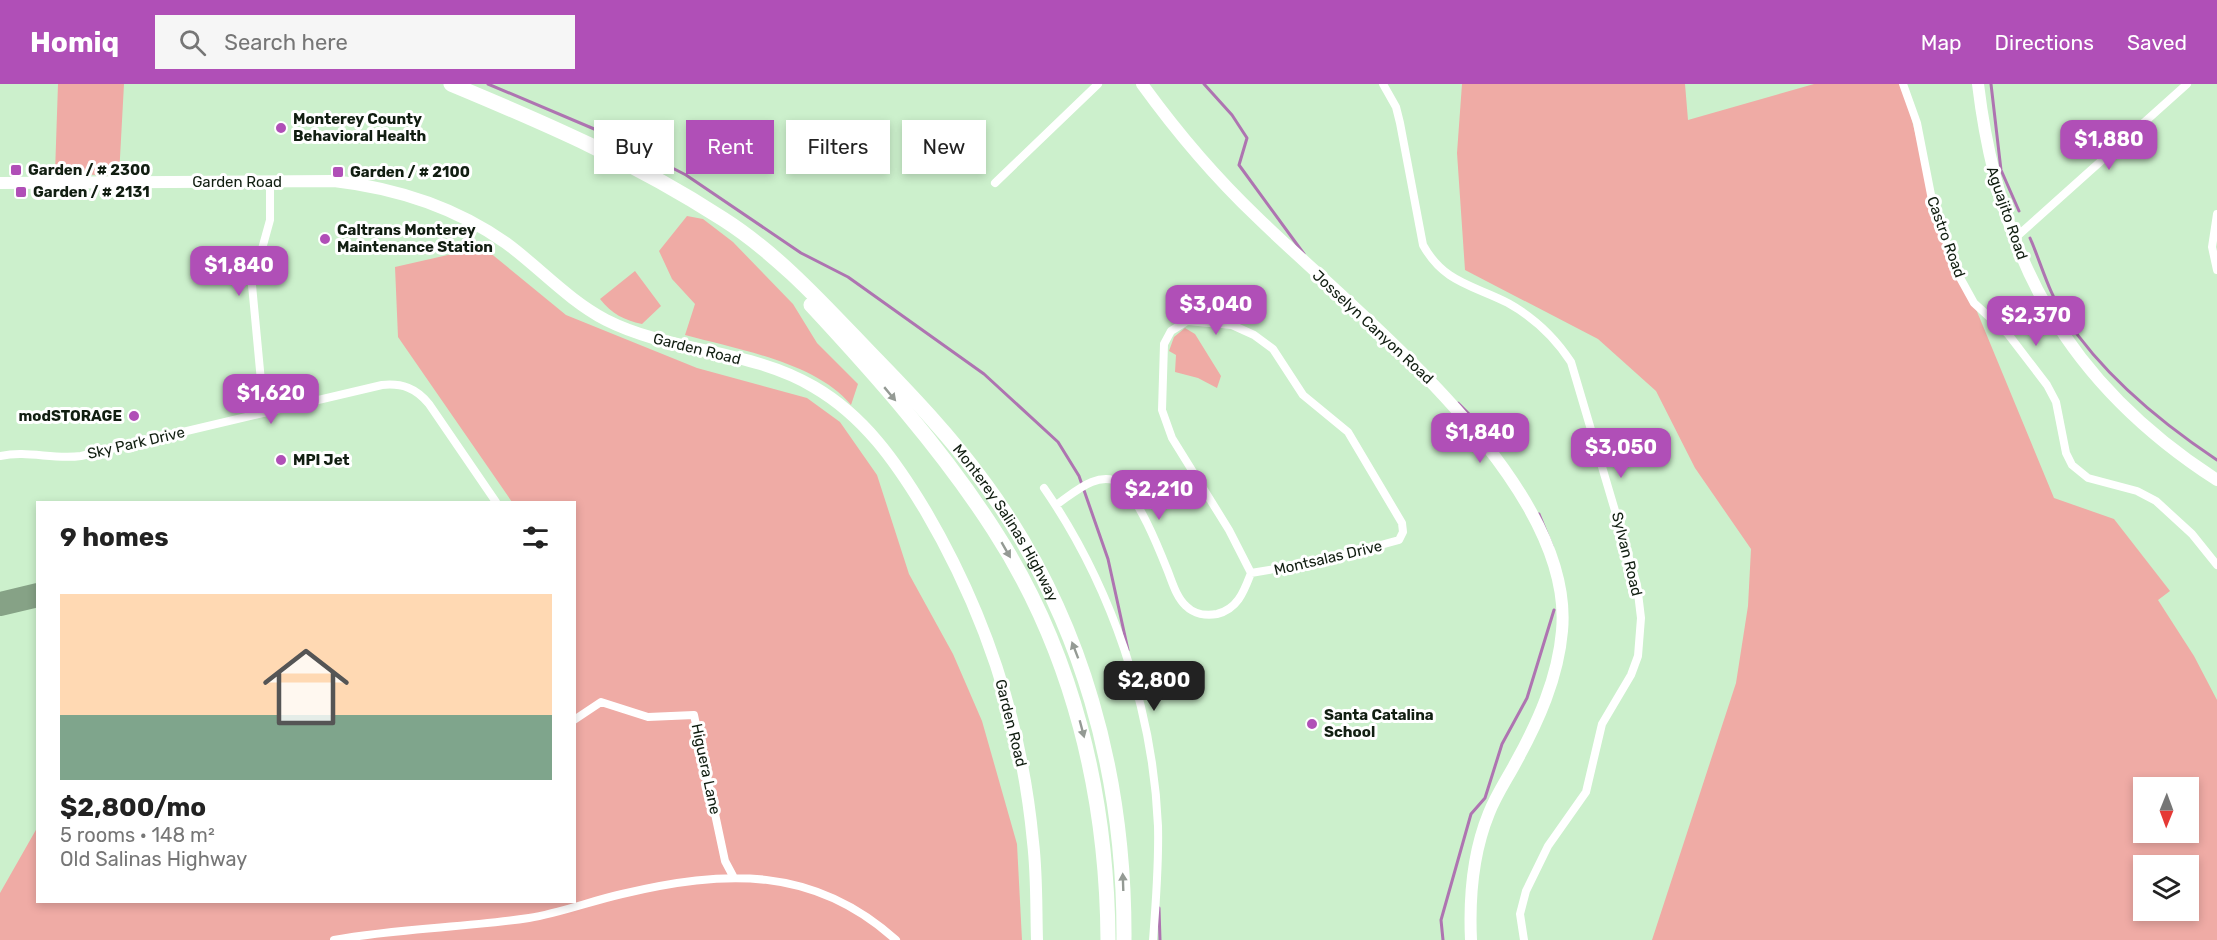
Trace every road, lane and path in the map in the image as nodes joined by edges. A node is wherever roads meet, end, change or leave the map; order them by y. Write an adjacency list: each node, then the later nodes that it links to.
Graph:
1 (451, 84): 11 (highway, Monterey Salinas Highway)
2 (1098, 84): 10 (street)
3 (1142, 84): 33 (street, Josselyn Canyon Road)
4 (1383, 84): 34 (street, Sylvan Road)
5 (1903, 84): 21 (street, Castro Road)
6 (1978, 84): 13 (street, Aguajito Road)
7 (2187, 84): 13 (street)
8 (270, 181): 9 (street, Garden Road); 15 (street); 28 (street, Garden Road)
9 (0, 183)
10 (995, 183)
11 (702, 207): 25 (highway, Monterey Salinas Highway, one-way to 25); 31 (highway, Monterey Salinas Highway, one-way to 11)
12 (2217, 214): 14 (street)
13 (2014, 239): 17 (street, Aguajito Road)
14 (2217, 270)
15 (264, 413): 16 (street, Sky Park Drive); 19 (street, Sky Park Drive)
16 (0, 456)
17 (2217, 480)
18 (1044, 488): 20 (street)
19 (495, 501)
20 (1056, 505): 22 (street); 32 (street)
21 (2217, 565)
22 (1251, 573): 22 (street, Montsalas Drive)
23 (576, 719): 24 (street, Higuera Lane)
24 (733, 876): 26 (street); 27 (street)
25 (1105, 886): 29 (highway); 30 (highway)
26 (334, 940)
27 (896, 940)
28 (1037, 940)
29 (1102, 940)
30 (1108, 940)
31 (1124, 940)
32 (1153, 940)
33 (1472, 940)
34 (1524, 940)

